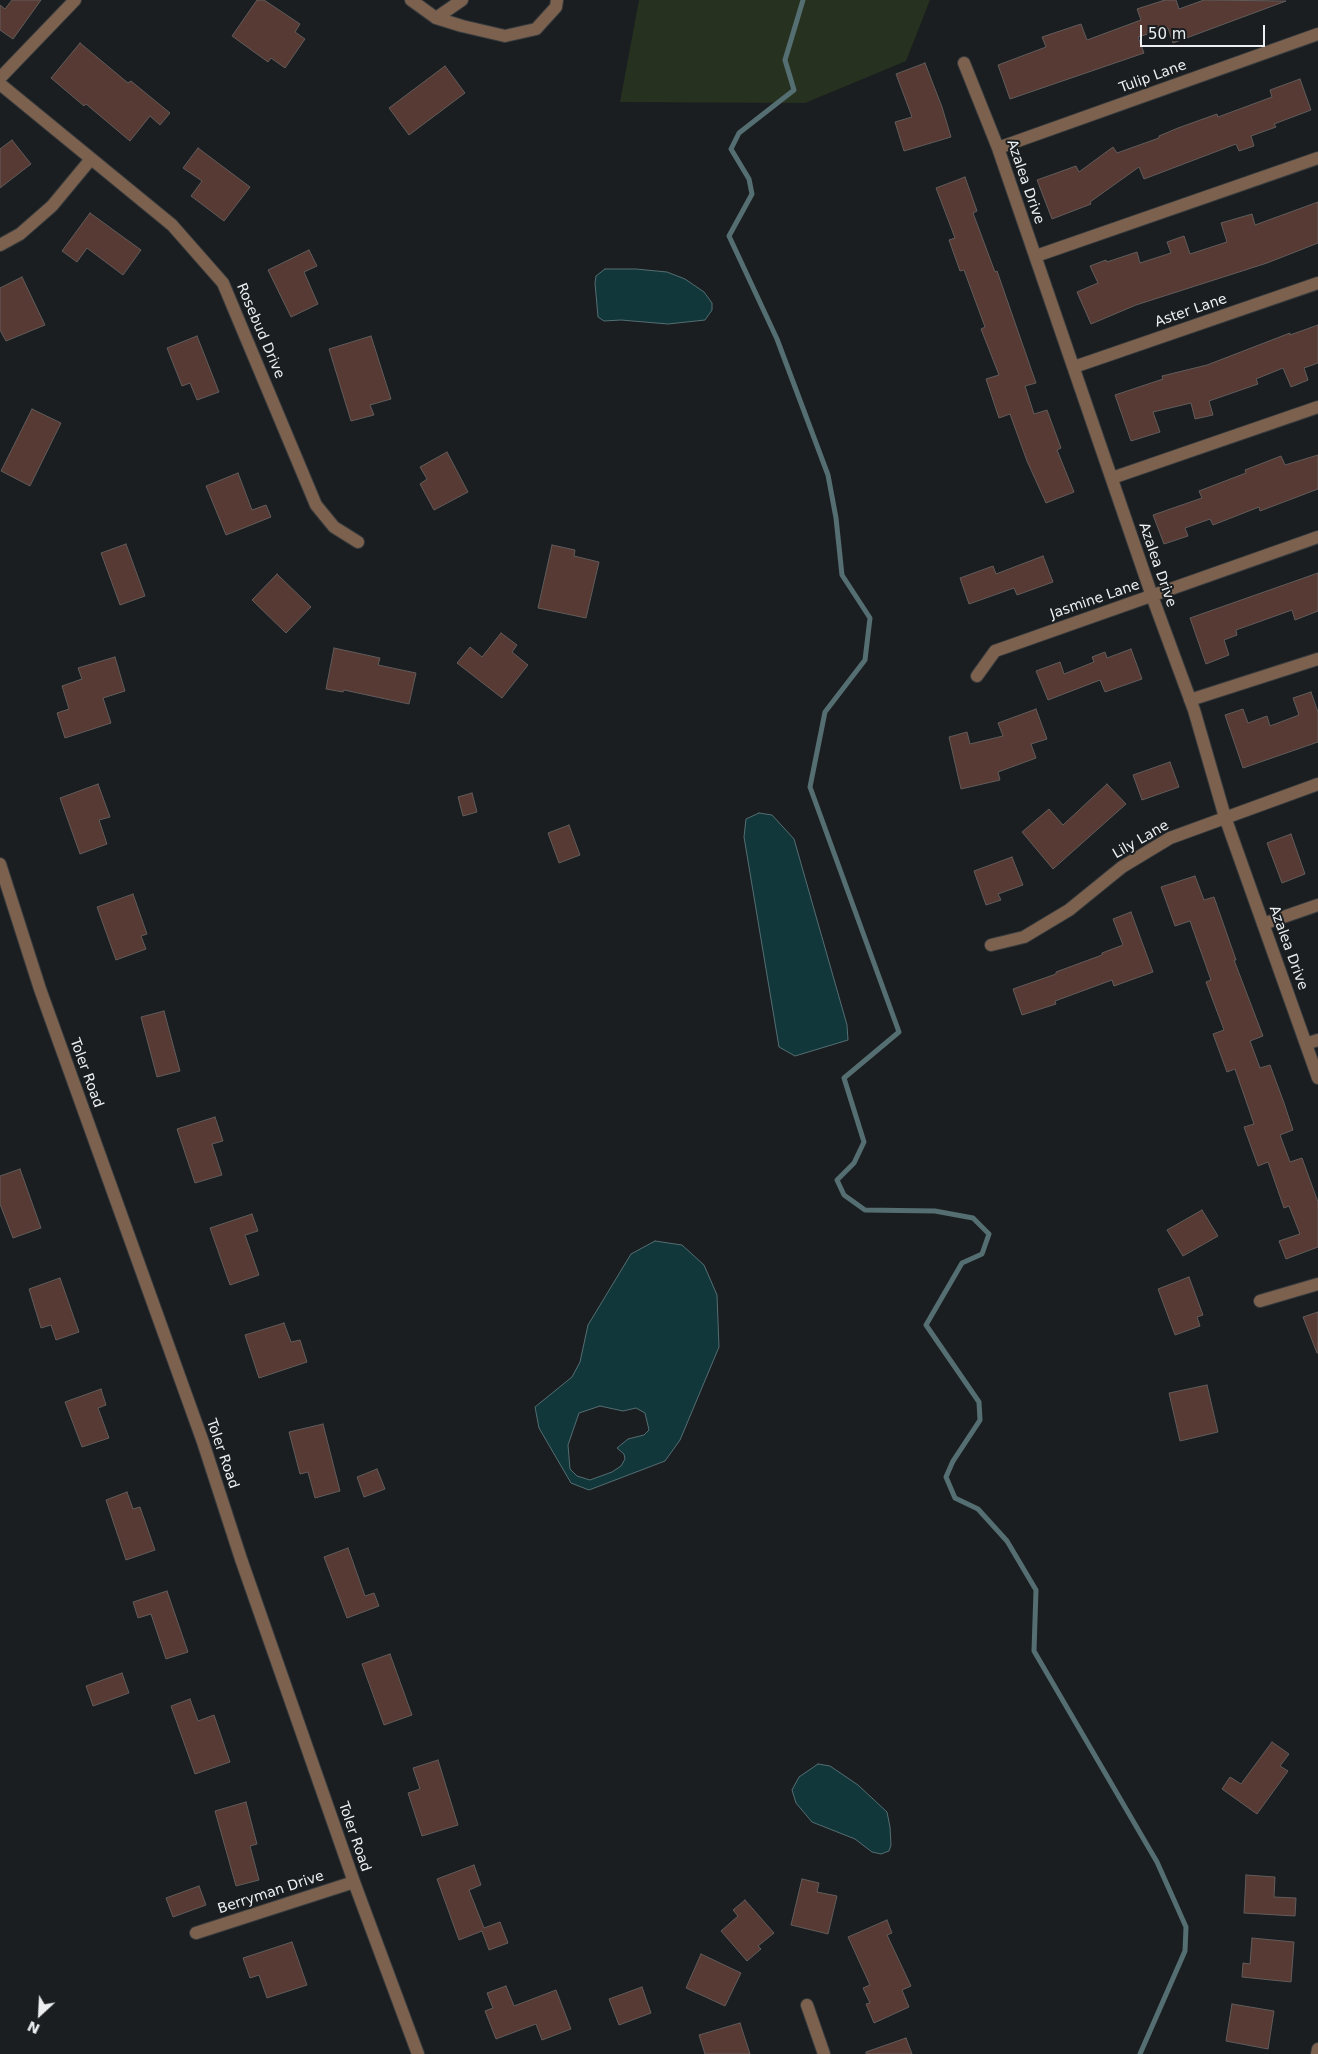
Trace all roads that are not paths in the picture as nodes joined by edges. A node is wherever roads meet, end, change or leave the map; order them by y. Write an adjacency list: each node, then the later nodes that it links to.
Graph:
1 (75, 0): 8 (street)
2 (412, 0): 5 (street)
3 (462, 0): 5 (street)
4 (557, 0): 5 (street)
5 (436, 18)
6 (1318, 34): 10 (street, Tulip Lane)
7 (964, 63): 10 (street, Azalea Drive)
8 (0, 78)
9 (0, 84): 12 (street, Rosebud Drive)
10 (998, 148): 14 (street, Azalea Drive)
11 (1318, 158): 14 (street)
12 (91, 159): 13 (street); 20 (street, Rosebud Drive)
13 (0, 245)
14 (1036, 256): 16 (street, Azalea Drive)
15 (1318, 283): 16 (street, Aster Lane)
16 (1074, 367): 18 (street, Azalea Drive)
17 (1318, 407): 18 (street)
18 (1112, 478): 21 (street, Azalea Drive)
19 (1318, 537): 21 (street, Jasmine Lane)
20 (358, 542)
21 (1152, 596): 23 (street, Jasmine Lane); 24 (street, Azalea Drive)
22 (1318, 659): 24 (street)
23 (977, 676)
24 (1190, 700): 26 (street, Azalea Drive)
25 (1318, 784): 26 (street, Lily Lane)
26 (1225, 817): 29 (street, Azalea Drive); 30 (street, Lily Lane)
27 (0, 864): 35 (street, Toler Road)
28 (1318, 905): 29 (street)
29 (1263, 924): 31 (street, Azalea Drive)
30 (991, 945)
31 (1312, 1042): 32 (street, Azalea Drive)
32 (1318, 1078)
33 (1318, 1284): 34 (street)
34 (1260, 1301)
35 (354, 1882): 36 (street, Berryman Drive); 39 (street, Toler Road)
36 (196, 1934)
37 (807, 2005): 40 (street)
38 (1318, 2049): 41 (street)
39 (418, 2054)
40 (824, 2054)
41 (1317, 2054)

